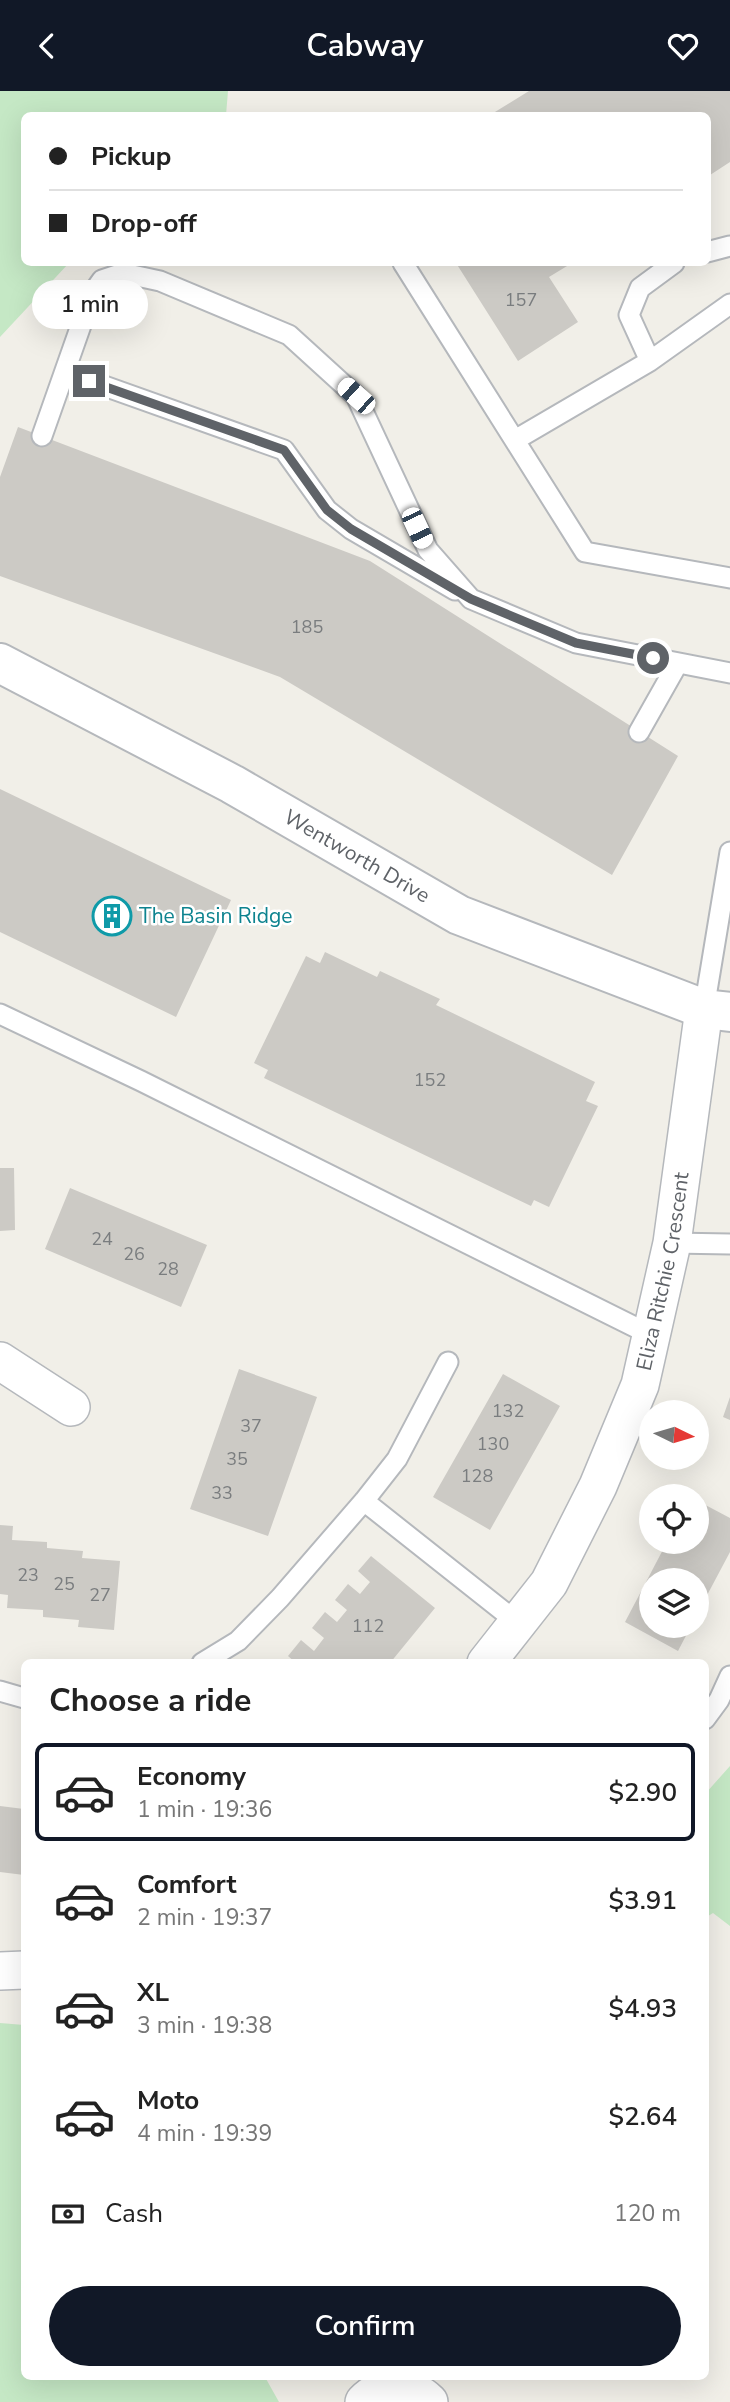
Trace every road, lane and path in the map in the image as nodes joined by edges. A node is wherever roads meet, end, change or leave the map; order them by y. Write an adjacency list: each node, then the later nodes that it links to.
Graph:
1 (730, 246): 2 (lane)
2 (711, 251)
3 (405, 266): 9 (lane)
4 (670, 266): 6 (lane)
5 (730, 304): 6 (lane)
6 (650, 361): 9 (lane)
7 (65, 372): 8 (lane); 11 (lane); 11 (lane)
8 (42, 436)
9 (515, 440): 10 (lane)
10 (730, 578)
11 (471, 599): 13 (lane)
12 (0, 663): 17 (street, Wentworth Drive)
13 (678, 663): 14 (lane); 15 (lane)
14 (730, 674)
15 (639, 732)
16 (730, 852): 17 (lane)
17 (717, 1010): 19 (street, Eliza Ritchie Crescent)
18 (0, 1014): 21 (lane)
19 (672, 1243): 20 (lane); 21 (street, Eliza Ritchie Crescent)
20 (730, 1244)
21 (651, 1335): 26 (street, Eliza Ritchie Crescent)
22 (0, 1361): 24 (street)
23 (448, 1362): 25 (lane)
24 (71, 1407)
25 (365, 1501): 26 (lane); 27 (lane)
26 (518, 1623): 28 (street, Eliza Ritchie Crescent)
27 (209, 1659)
28 (489, 1659)
29 (730, 1676): 32 (lane)
30 (0, 1691): 31 (lane)
31 (21, 1697)
32 (709, 1714)
33 (21, 1970): 34 (street)
34 (0, 1971)
35 (364, 2402): 36 (street)
36 (429, 2402)

